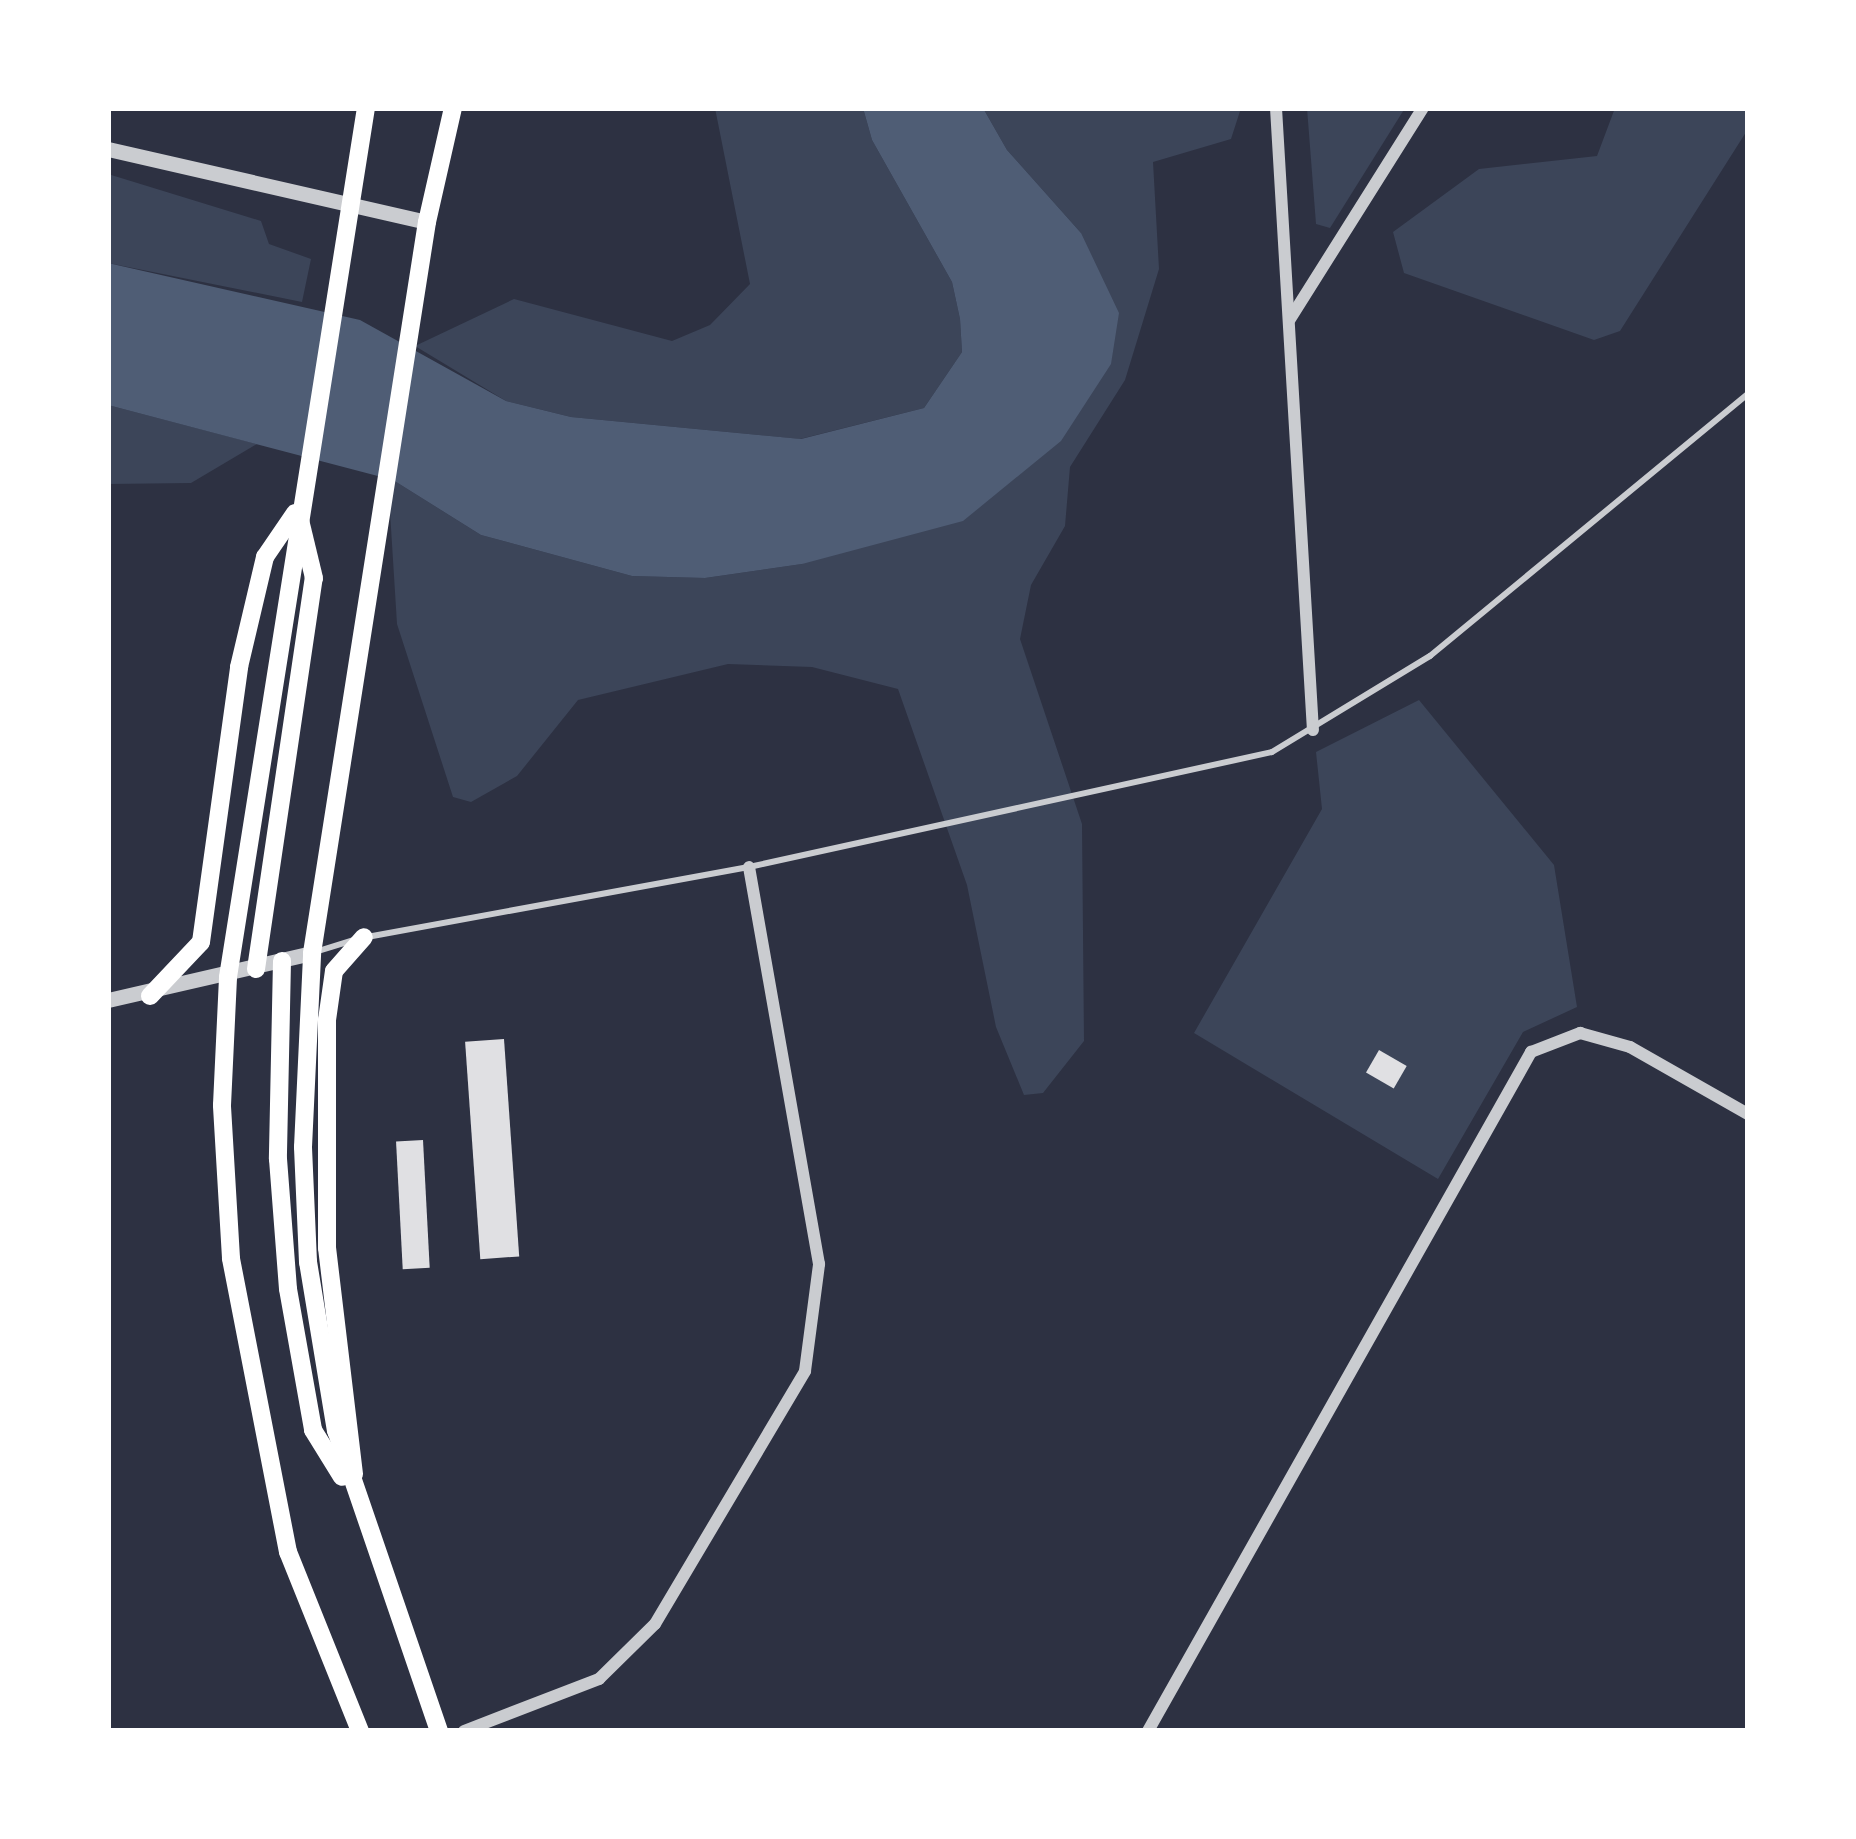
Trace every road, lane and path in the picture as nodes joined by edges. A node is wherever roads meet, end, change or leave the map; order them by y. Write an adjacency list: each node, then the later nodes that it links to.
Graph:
1 (366, 108): 6 (main road)
2 (453, 108): 7 (main road)
3 (1276, 108): 8 (street)
4 (1423, 108): 8 (street)
5 (108, 149): 6 (street)
6 (347, 204): 7 (street); 10 (main road)
7 (427, 223): 14 (main road)
8 (1290, 320): 11 (street)
9 (1748, 394): 11 (lane)
10 (298, 509): 16 (main road); 17 (main road); 18 (main road)
11 (1313, 730): 12 (lane)
12 (749, 867): 13 (lane); 24 (street)
13 (364, 937): 14 (lane); 21 (main road)
14 (312, 953): 15 (street); 21 (main road)
15 (282, 961): 16 (street); 21 (main road)
16 (256, 969): 17 (street)
17 (229, 977): 18 (street); 22 (main road)
18 (150, 996): 19 (street)
19 (108, 1000)
20 (1748, 1114): 25 (street)
21 (355, 1497): 23 (main road)
22 (360, 1731)
23 (439, 1731)
24 (464, 1731)
25 (1148, 1731)

